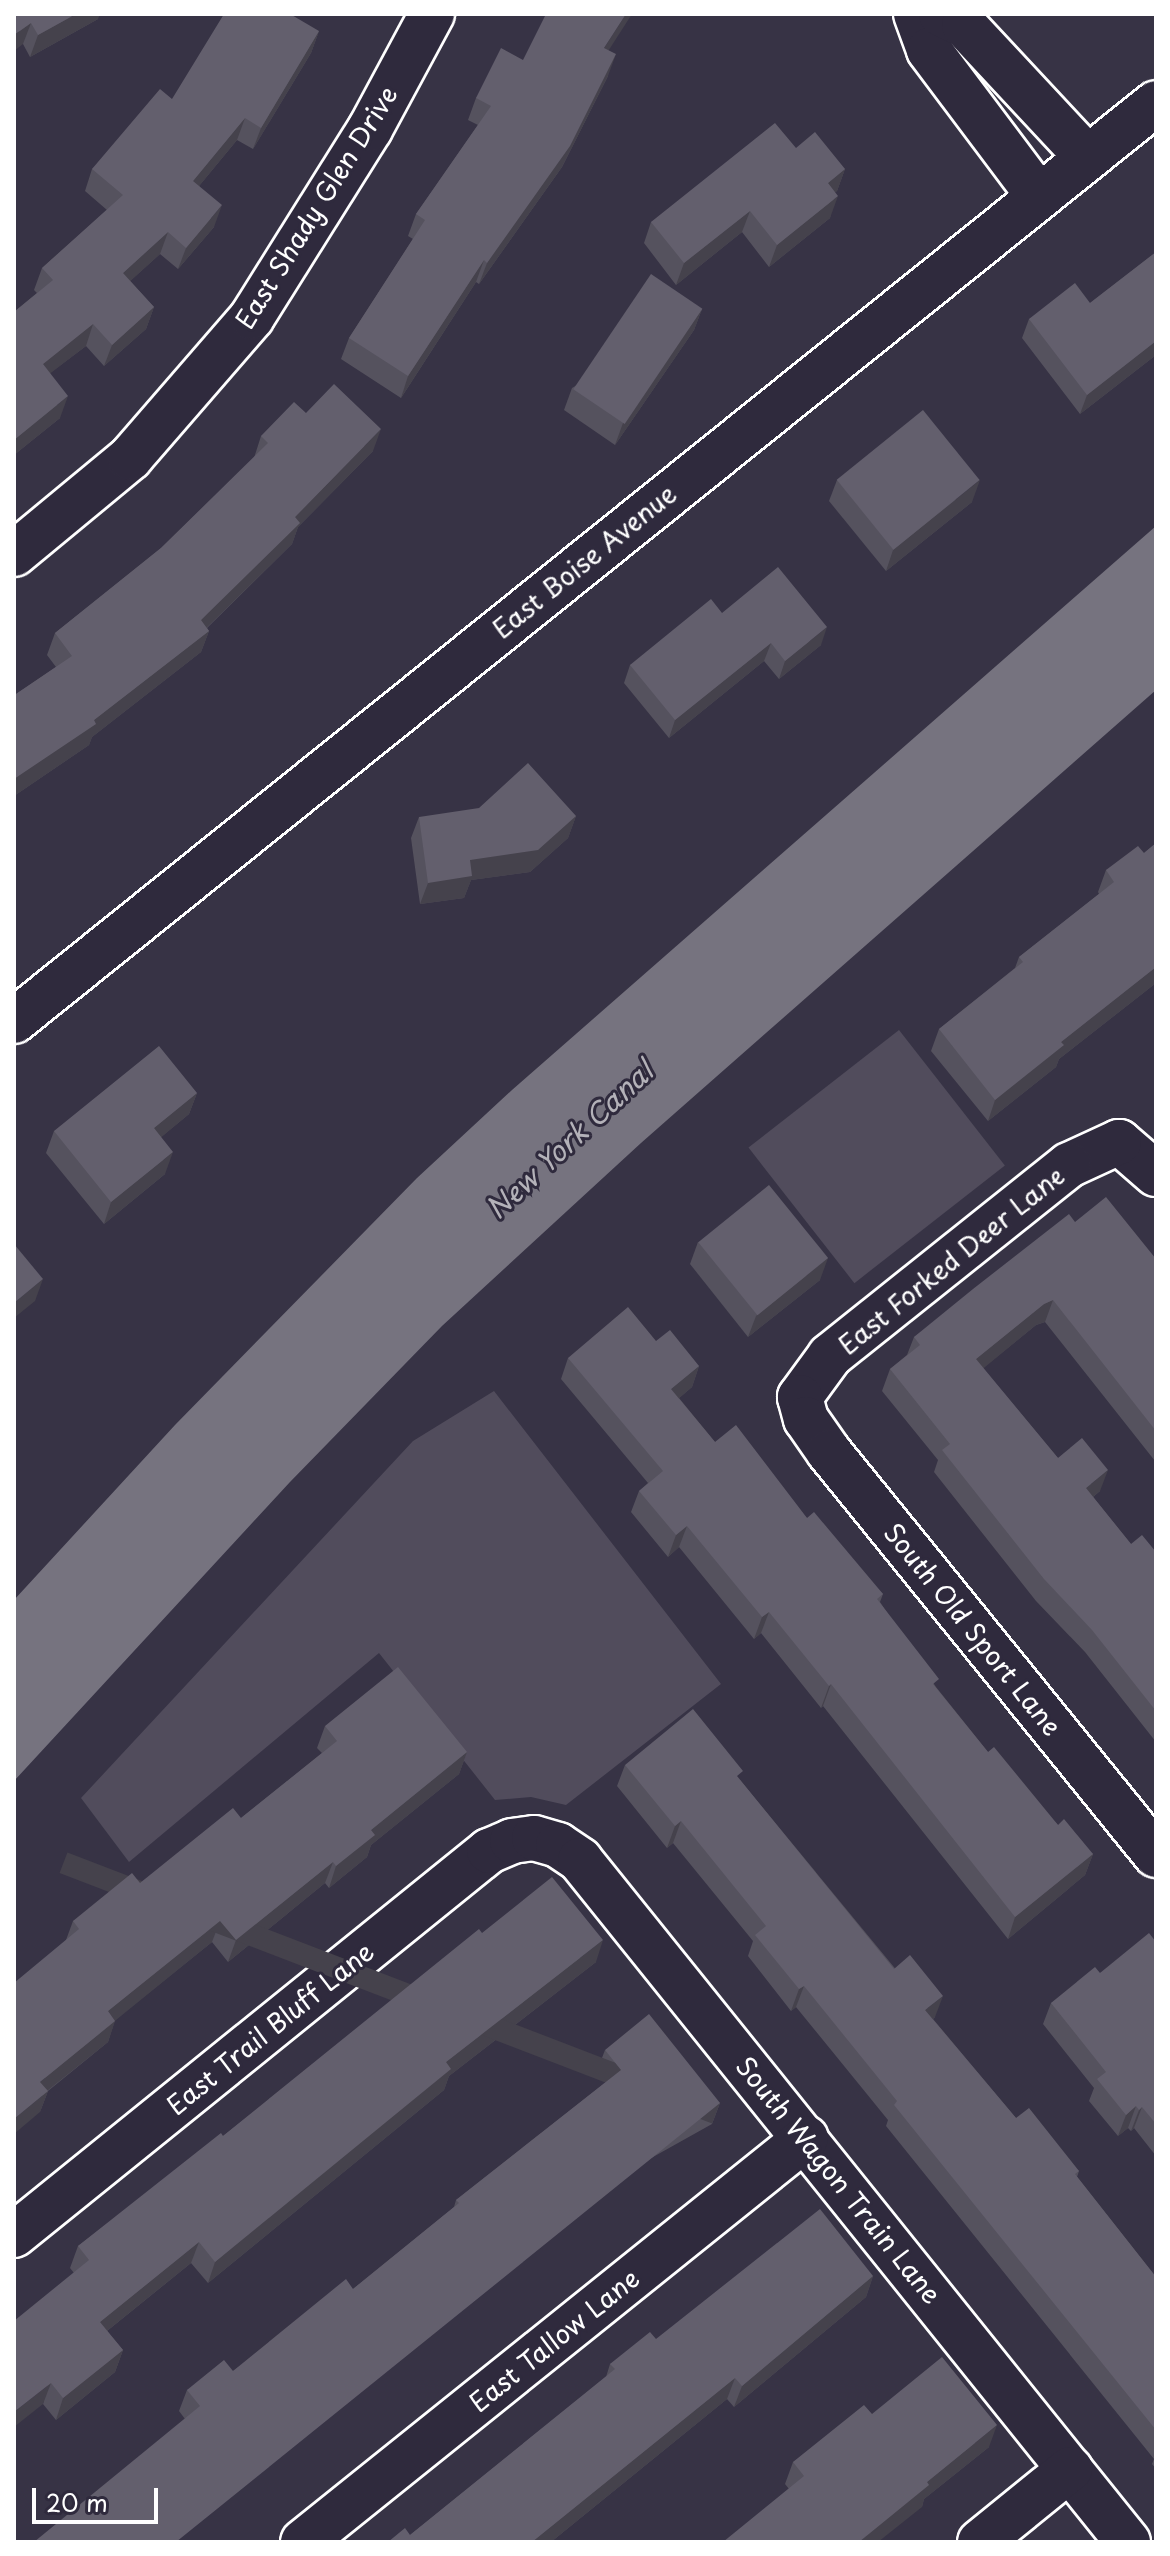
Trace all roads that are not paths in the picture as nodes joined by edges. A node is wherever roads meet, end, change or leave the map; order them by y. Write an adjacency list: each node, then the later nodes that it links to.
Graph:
1 (432, 14): 7 (street, East Shady Glen Drive)
2 (916, 14): 6 (street)
3 (941, 14): 5 (street)
4 (1156, 103): 5 (street, East Boise Avenue)
5 (1087, 157): 6 (street, East Boise Avenue)
6 (1038, 195): 8 (street, East Boise Avenue)
7 (14, 554)
8 (14, 1021)
9 (1156, 1174): 10 (street, East Forked Deer Lane)
10 (800, 1397): 12 (street, South Old Sport Lane)
11 (534, 1838): 13 (street, South Wagon Train Lane); 14 (street, East Trail Bluff Lane)
12 (1156, 1855)
13 (806, 2138): 15 (street, South Wagon Train Lane); 16 (street, East Tallow Lane)
14 (14, 2235)
15 (1070, 2469): 17 (street); 18 (street, South Wagon Train Lane)
16 (303, 2542)
17 (980, 2542)
18 (1128, 2542)

